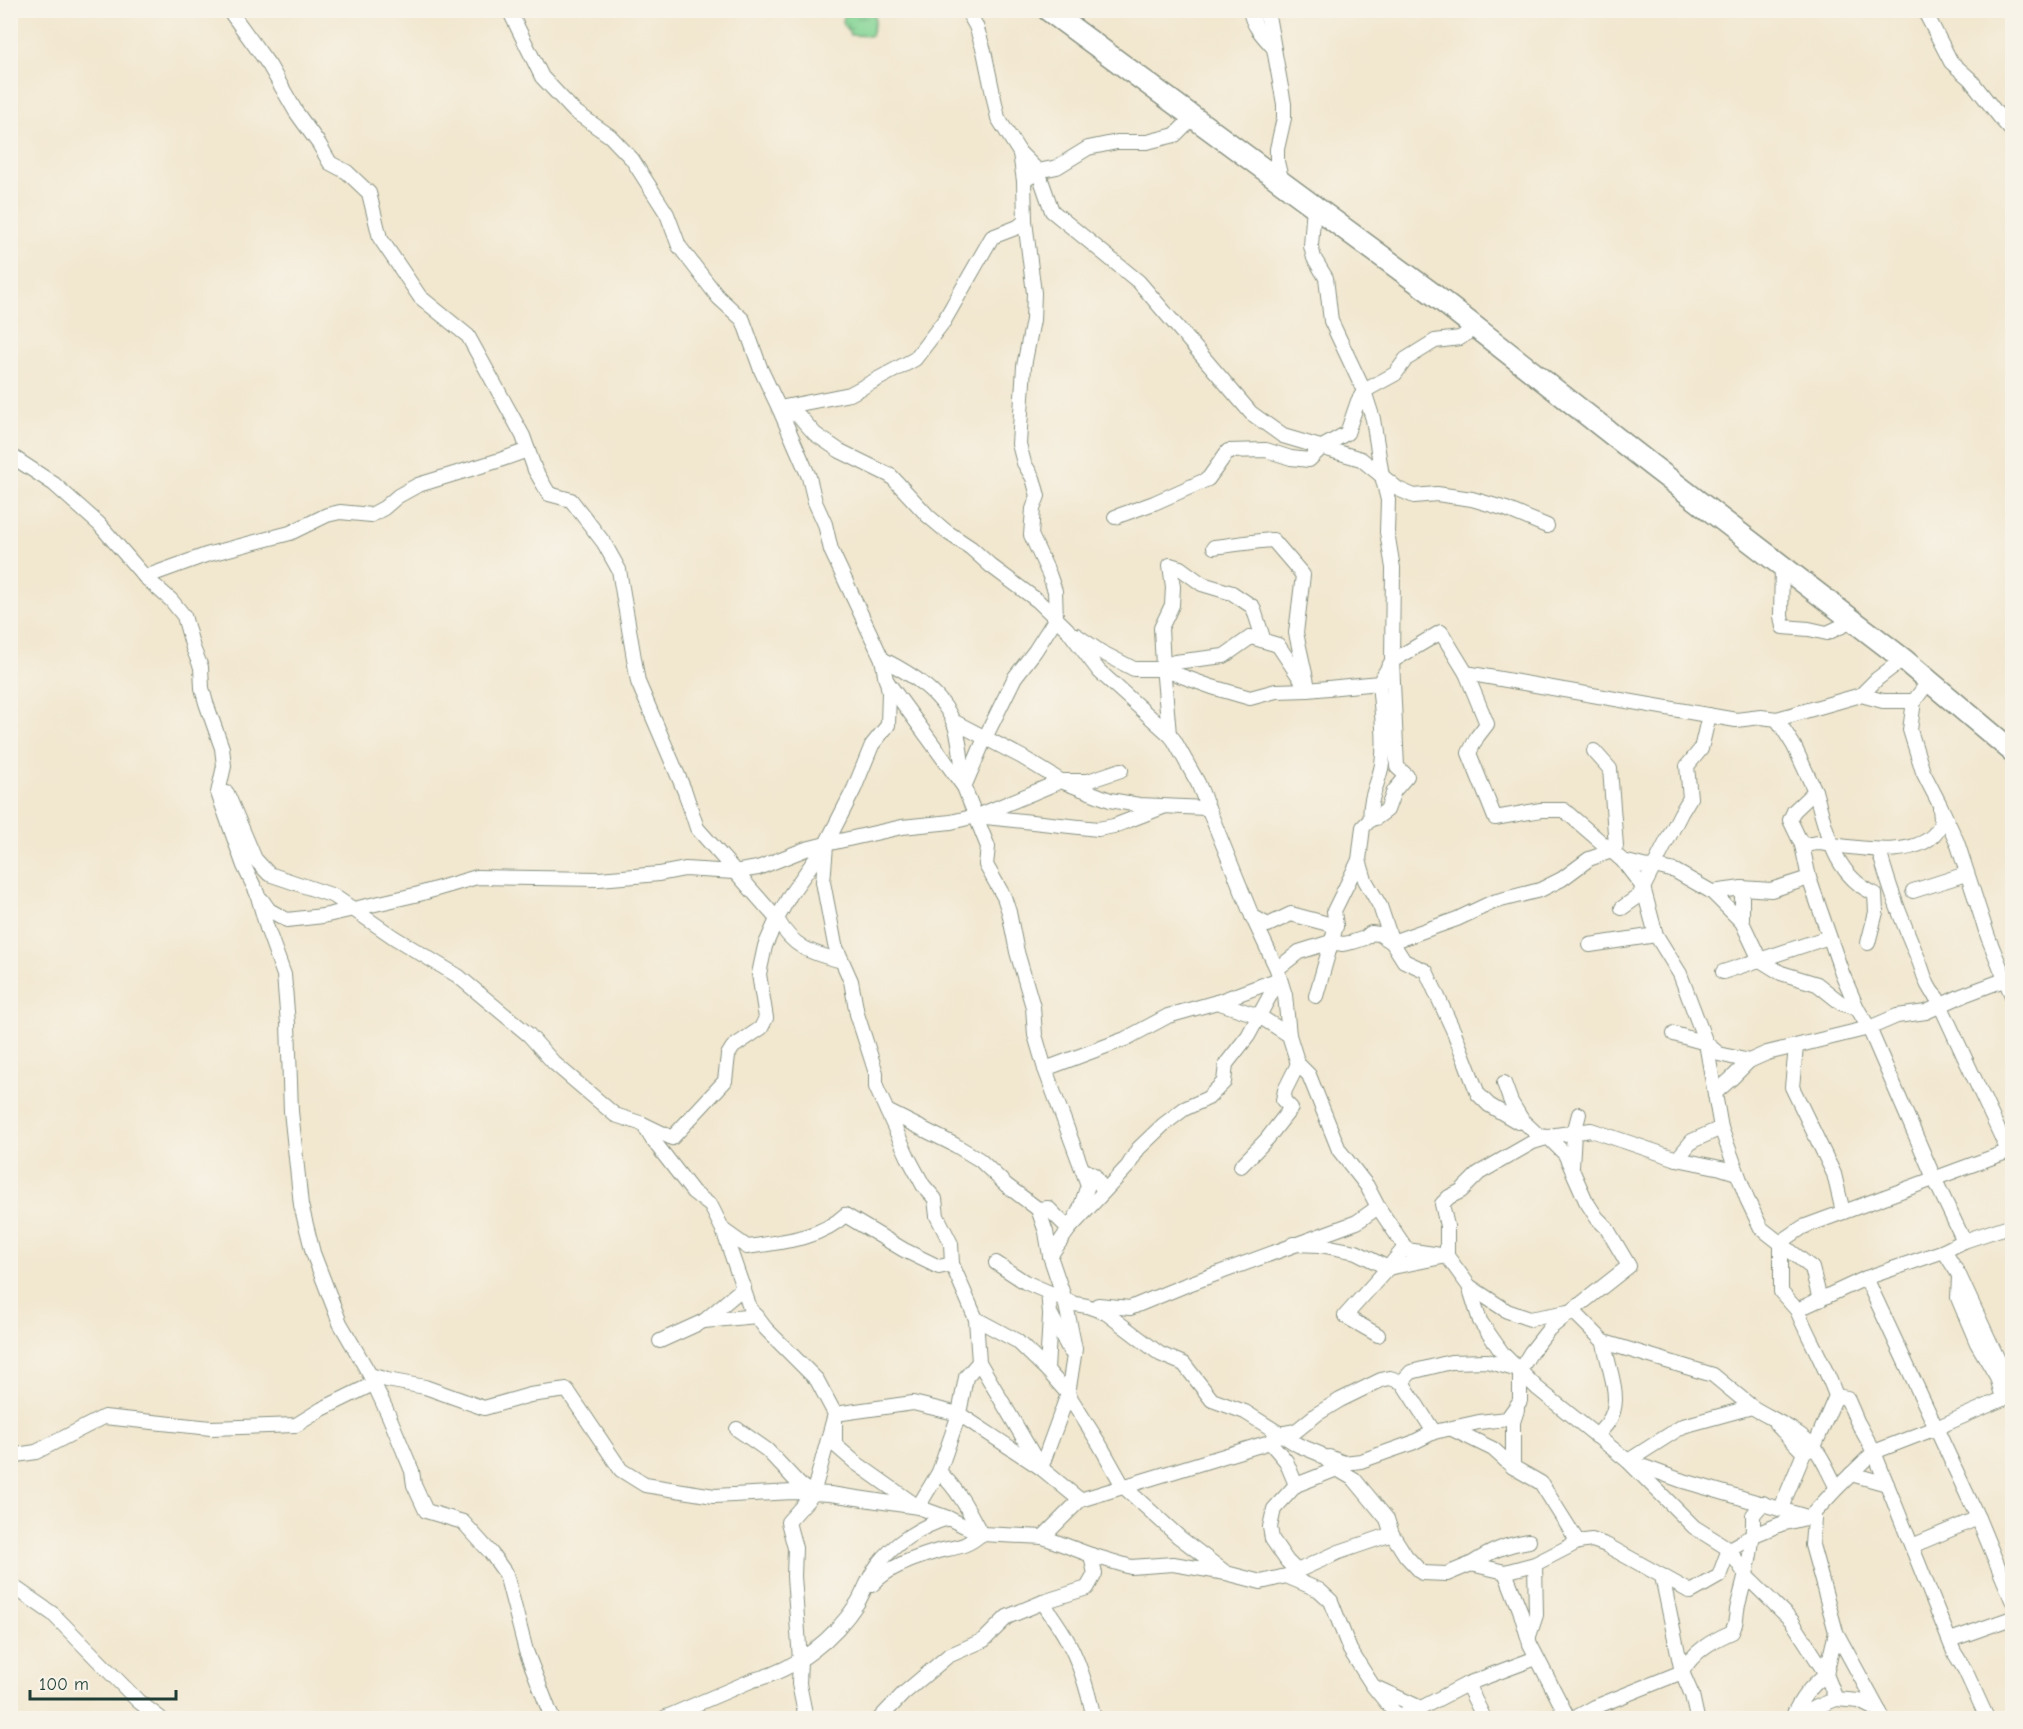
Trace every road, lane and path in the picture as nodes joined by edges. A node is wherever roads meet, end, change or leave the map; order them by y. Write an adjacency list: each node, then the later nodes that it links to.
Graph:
1 (229, 10): 21 (street)
2 (509, 10): 19 (street)
3 (967, 10): 11 (street)
4 (1048, 10): 9 (highway)
5 (1250, 10): 8 (street)
6 (1263, 10): 8 (street)
7 (1924, 10): 10 (street)
8 (1273, 47): 14 (street)
9 (1193, 117): 12 (street); 14 (highway)
10 (2013, 131)
11 (1020, 153): 12 (street); 13 (street)
12 (1038, 171): 13 (street); 20 (street)
13 (1024, 181): 16 (street)
14 (1282, 182): 15 (highway)
15 (1314, 206): 17 (highway); 18 (street)
16 (1025, 221): 19 (street); 29 (street)
17 (1476, 327): 18 (street); 27 (highway)
18 (1364, 391): 20 (street); 23 (street)
19 (779, 408): 29 (street); 33 (street)
20 (1322, 447): 23 (street); 24 (street)
21 (528, 450): 28 (street); 69 (street)
22 (10, 455): 28 (street)
23 (1382, 476): 25 (street); 35 (street)
24 (1115, 517)
25 (1547, 526)
26 (1214, 547): 41 (street)
27 (1782, 566): 30 (highway); 30 (street)
28 (145, 577): 52 (street)
29 (1056, 618): 31 (street); 48 (street)
30 (1853, 621): 34 (highway)
31 (1067, 629): 36 (street); 47 (street)
32 (1264, 641): 36 (street); 36 (street); 41 (street)
33 (882, 659): 38 (street); 46 (street)
34 (1903, 660): 39 (highway); 42 (street)
35 (1392, 661): 37 (street); 40 (street); 60 (street)
36 (1163, 667): 41 (street); 47 (street)
37 (1466, 673): 44 (street); 65 (street)
38 (886, 680): 54 (street); 61 (street)
39 (1929, 681): 43 (street); 50 (highway)
40 (1379, 683): 41 (street); 60 (street)
41 (1308, 690)
42 (1861, 695): 43 (street); 45 (street)
43 (1914, 700): 56 (street)
44 (1709, 715): 45 (street); 68 (street)
45 (1777, 719): 55 (street)
46 (953, 721): 48 (street); 54 (street)
47 (1169, 734): 58 (street)
48 (985, 738): 53 (street); 54 (street)
49 (1594, 751): 65 (street)
50 (2013, 751)
51 (1121, 770): 53 (street)
52 (221, 780): 76 (street); 78 (street)
53 (1061, 781): 57 (street); 59 (street)
54 (964, 787): 59 (street)
55 (1815, 791): 62 (street); 63 (street)
56 (1940, 805): 64 (street); 70 (street)
57 (1163, 807): 58 (street); 59 (street)
58 (1206, 808): 79 (street)
59 (976, 816): 61 (street); 108 (street)
60 (1371, 819): 66 (street)
61 (826, 844): 69 (street); 80 (street); 90 (street)
62 (1802, 845): 63 (street); 71 (street)
63 (1831, 846): 64 (street); 87 (street)
64 (1879, 850): 98 (street)
65 (1612, 851): 67 (street); 86 (street)
66 (1359, 860): 82 (street); 86 (street)
67 (1623, 861): 68 (street); 72 (street)
68 (1654, 866): 72 (street); 75 (street)
69 (734, 872): 78 (street); 80 (street)
70 (1966, 874): 74 (street); 93 (street)
71 (1809, 879): 73 (street); 84 (street)
72 (1643, 887): 77 (street); 83 (street)
73 (1742, 888): 75 (street); 81 (street)
74 (1913, 891)
75 (1712, 892): 81 (street)
76 (257, 893): 78 (street); 161 (street)
77 (1622, 908)
78 (352, 909): 113 (street)
79 (1252, 916): 82 (street); 92 (street)
80 (777, 919): 90 (street); 113 (street)
81 (1742, 922): 89 (street)
82 (1336, 926): 85 (street)
83 (1656, 935): 88 (street); 104 (street)
84 (1829, 937): 89 (street); 94 (street)
85 (1332, 942): 86 (street); 92 (street); 95 (street)
86 (1392, 942): 112 (street)
87 (1868, 943)
88 (1590, 945)
89 (1760, 960): 91 (street); 94 (street)
90 (842, 961): 111 (street)
91 (1723, 972)
92 (1278, 974): 97 (street); 100 (street); 103 (street)
93 (2009, 979): 96 (street); 98 (street)
94 (1836, 982): 99 (street); 99 (street)
95 (1316, 996)
96 (2013, 996)
97 (1217, 1002): 100 (street); 108 (street)
98 (1939, 1005): 101 (street); 117 (street)
99 (1857, 1008): 101 (street)
100 (1259, 1016): 103 (street); 124 (street)
101 (1869, 1028): 105 (street); 123 (street)
102 (1674, 1034): 104 (street)
103 (1289, 1035): 107 (street)
104 (1706, 1043): 106 (street); 110 (street)
105 (1796, 1047): 106 (street); 127 (street)
106 (1749, 1061): 110 (street)
107 (1298, 1064): 119 (street); 125 (street)
108 (1045, 1069): 120 (street)
109 (1504, 1083): 112 (street)
110 (1715, 1093): 114 (street)
111 (887, 1112): 126 (street); 139 (street)
112 (1522, 1120): 116 (street)
113 (643, 1124): 130 (street)
114 (1721, 1128): 118 (street); 122 (street)
115 (1574, 1133): 116 (street); 118 (street); 121 (street)
116 (1548, 1137): 121 (street); 136 (street)
117 (2010, 1151): 123 (street)
118 (1677, 1159): 122 (street)
119 (1241, 1166)
120 (1082, 1169): 124 (street); 129 (street)
121 (1572, 1171): 149 (street)
122 (1737, 1173): 132 (street)
123 (1934, 1178): 127 (street); 131 (street)
124 (1104, 1191): 129 (street)
125 (1378, 1207): 133 (street); 134 (street)
126 (1038, 1209): 129 (street); 137 (street)
127 (1843, 1212): 132 (street)
128 (2013, 1225): 131 (street)
129 (1069, 1229): 137 (street)
130 (723, 1230): 139 (street); 143 (street)
131 (1964, 1241): 135 (street)
132 (1781, 1242): 146 (street); 148 (street)
133 (1293, 1244): 140 (street); 147 (street)
134 (1405, 1247): 136 (street); 140 (street)
135 (1944, 1251): 141 (street); 164 (street)
136 (1447, 1256): 140 (street); 142 (street)
137 (1050, 1257): 145 (street)
138 (996, 1263): 144 (street)
139 (952, 1264): 152 (street)
140 (1388, 1268): 154 (street)
141 (1866, 1278): 146 (street); 170 (street)
142 (1469, 1286): 149 (street); 160 (street)
143 (744, 1287): 151 (street); 153 (street)
144 (1048, 1292): 145 (street); 150 (street)
145 (1065, 1300): 147 (street); 157 (street)
146 (1820, 1300): 148 (street)
147 (1087, 1306): 175 (street)
148 (1797, 1310): 165 (street)
149 (1573, 1311): 156 (street); 160 (street)
150 (1050, 1313): 157 (street); 159 (street)
151 (757, 1316): 153 (street); 168 (street)
152 (976, 1319): 158 (street); 159 (street)
153 (704, 1321): 155 (street)
154 (1378, 1335)
155 (660, 1341)
156 (1604, 1342): 167 (street); 174 (street)
157 (1073, 1359): 163 (street)
158 (979, 1362): 169 (street); 182 (street)
159 (1047, 1370): 163 (street)
160 (1520, 1370): 162 (street); 166 (street); 174 (street)
161 (371, 1380): 178 (street); 189 (street); 233 (street)
162 (1402, 1382): 173 (street); 175 (street)
163 (1068, 1394): 182 (street); 187 (street)
164 (2009, 1395): 170 (street)
165 (1836, 1396): 176 (street); 177 (street)
166 (1520, 1401): 172 (street); 181 (street)
167 (1752, 1407): 176 (street); 179 (street)
168 (835, 1414): 169 (street); 189 (street); 192 (street)
169 (958, 1414): 182 (street); 183 (street)
170 (1936, 1428): 177 (street); 196 (street)
171 (737, 1429): 189 (street)
172 (1452, 1429): 173 (street); 181 (street)
173 (1434, 1432): 180 (street)
174 (1596, 1437): 179 (street)
175 (1275, 1438): 180 (street); 186 (street); 187 (street)
176 (1809, 1450): 188 (street); 193 (street)
177 (1874, 1452): 184 (street); 185 (street)
178 (10, 1456)
179 (1628, 1461): 191 (street); 204 (street)
180 (1340, 1466): 186 (street); 198 (street)
181 (1513, 1467): 202 (street)
182 (1041, 1468): 190 (street)
183 (939, 1472): 192 (street); 197 (street)
184 (1851, 1474): 185 (street); 188 (street)
185 (1887, 1484): 203 (street)
186 (1296, 1485): 210 (street)
187 (1123, 1486): 190 (street); 209 (street)
188 (1837, 1488): 194 (street)
189 (813, 1494): 192 (street); 222 (street)
190 (1080, 1500): 200 (street)
191 (1763, 1503): 193 (street); 199 (street)
192 (918, 1507): 195 (street)
193 (1781, 1508): 194 (street)
194 (1810, 1517): 199 (street); 218 (street)
195 (948, 1518): 197 (street); 216 (street)
196 (1978, 1518): 203 (street); 214 (street)
197 (981, 1534): 200 (street); 216 (street)
198 (1392, 1534): 206 (street); 210 (street)
199 (1754, 1536): 204 (street); 212 (street)
200 (1043, 1537): 205 (street)
201 (1529, 1541): 206 (street)
202 (1578, 1542): 207 (street); 211 (street)
203 (1912, 1546): 220 (street)
204 (1729, 1549): 211 (street); 212 (street)
205 (1091, 1555): 209 (street); 215 (street)
206 (1471, 1564): 208 (street)
207 (1535, 1564): 208 (street); 219 (street)
208 (1505, 1572): 219 (street)
209 (1226, 1573): 210 (street)
210 (1291, 1574): 226 (street)
211 (1662, 1576): 223 (street)
212 (1747, 1577): 223 (street); 224 (street)
213 (10, 1580): 232 (street)
214 (2013, 1600)
215 (1043, 1602): 236 (street); 237 (street)
216 (857, 1603): 222 (street)
217 (2013, 1618): 220 (street)
218 (1836, 1632): 224 (street); 229 (street)
219 (1529, 1636): 221 (street)
220 (1950, 1640): 242 (street)
221 (1536, 1658): 225 (street); 239 (street)
222 (800, 1660): 234 (street); 235 (street)
223 (1682, 1672): 240 (street); 241 (street)
224 (1826, 1674): 227 (street); 231 (street)
225 (1467, 1684): 228 (street); 238 (street)
226 (1372, 1686): 228 (street); 230 (street)
227 (1836, 1700): 229 (street); 231 (street)
228 (1421, 1708): 230 (street)
229 (1881, 1714)
230 (1398, 1717)
231 (1792, 1718)
232 (160, 1719)
233 (552, 1719)
234 (663, 1719)
235 (806, 1719)
236 (880, 1719)
237 (1094, 1719)
238 (1484, 1719)
239 (1568, 1719)
240 (1575, 1719)
241 (1697, 1719)
242 (1987, 1719)

